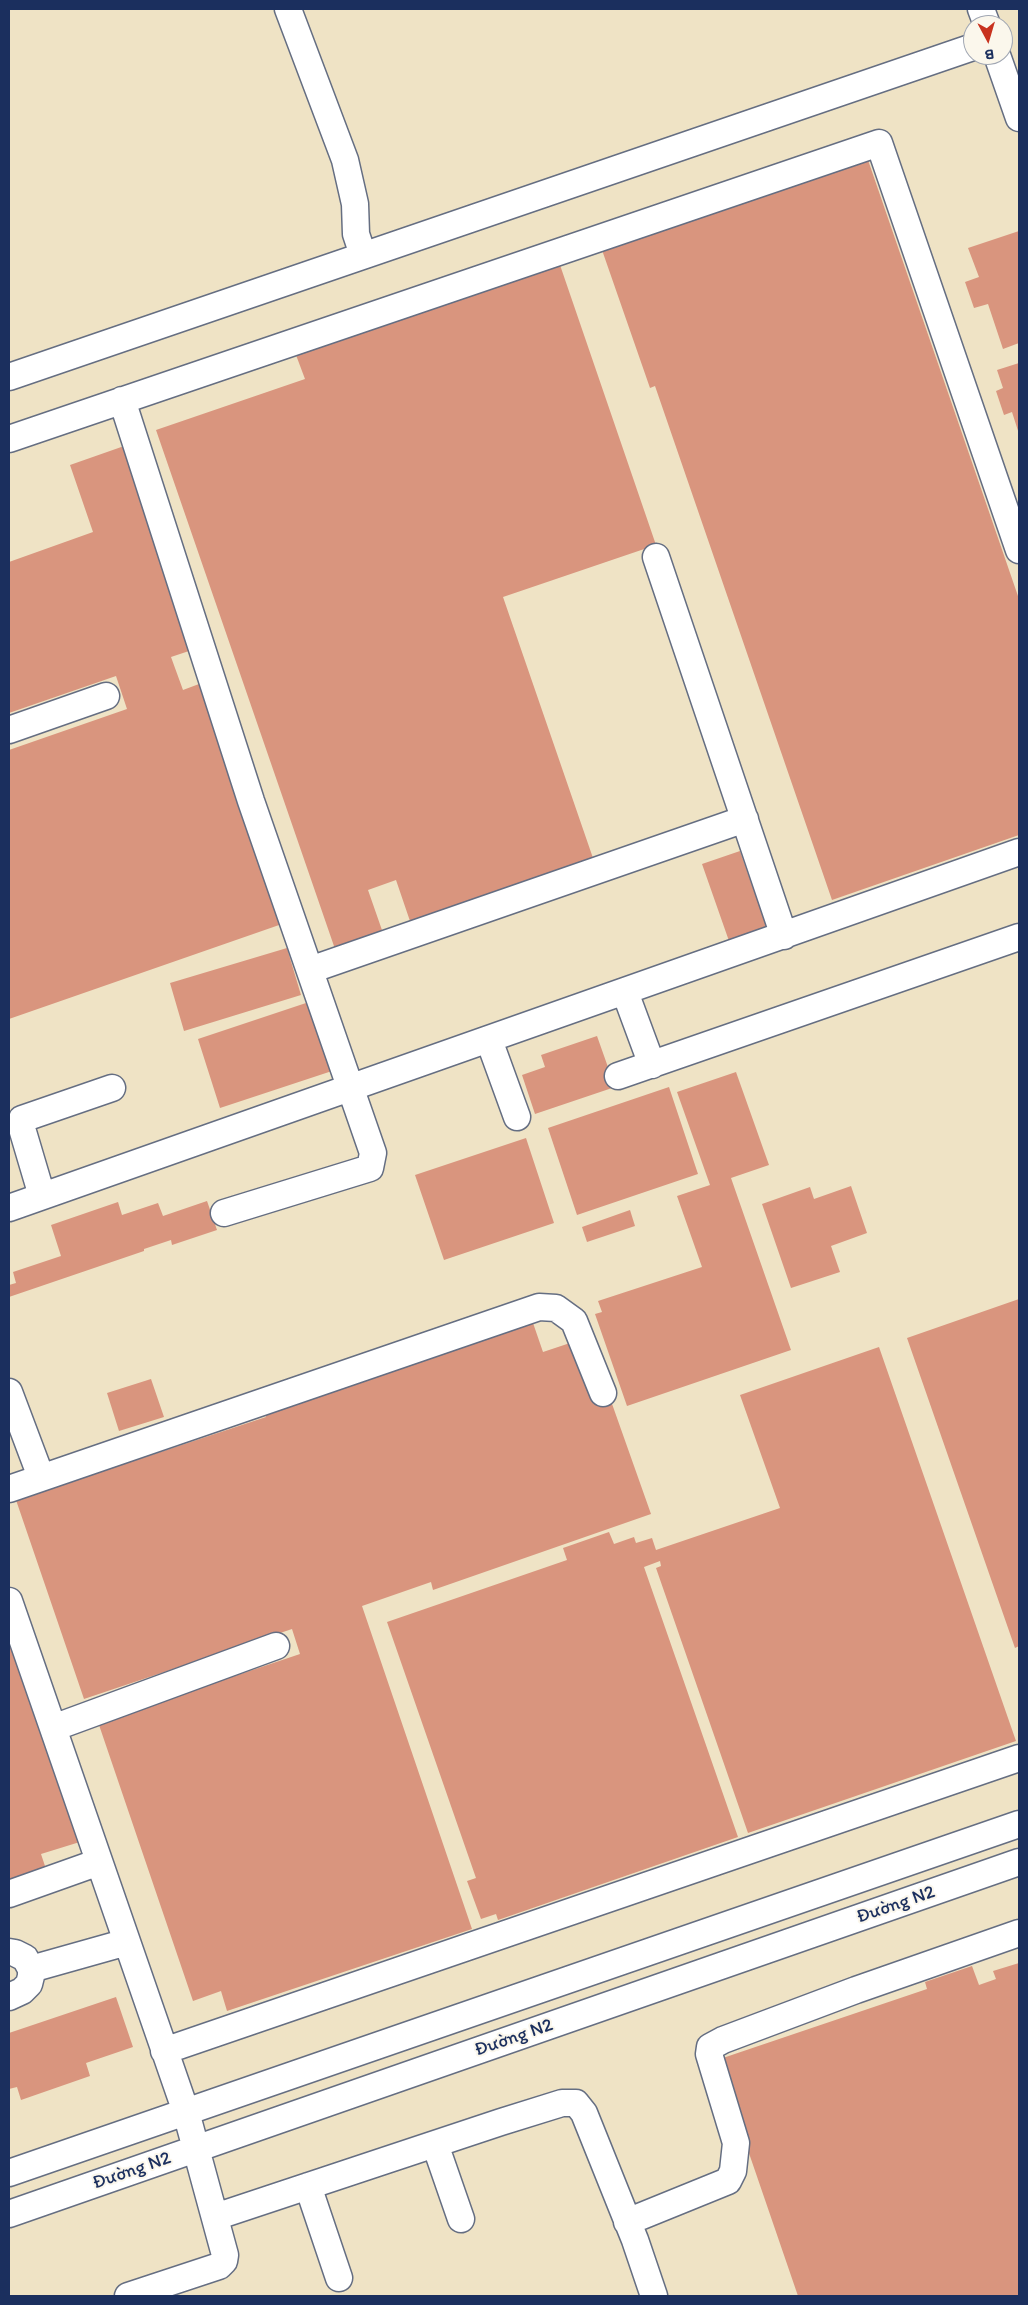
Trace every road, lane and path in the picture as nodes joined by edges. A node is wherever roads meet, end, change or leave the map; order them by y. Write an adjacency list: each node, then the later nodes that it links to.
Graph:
1 (288, 9): 5 (street)
2 (963, 50): 5 (street)
3 (1001, 65): 4 (street)
4 (1019, 118)
5 (363, 255): 6 (street)
6 (9, 377)
7 (122, 400): 8 (street); 9 (street); 17 (street)
8 (9, 439)
9 (1019, 550)
10 (656, 556): 13 (street)
11 (106, 696): 12 (street)
12 (9, 730)
13 (745, 819): 15 (street); 17 (street)
14 (1019, 852): 15 (street)
15 (784, 936): 18 (street)
16 (1019, 937): 20 (street)
17 (310, 970): 23 (street)
18 (625, 992): 19 (street); 20 (street)
19 (489, 1040): 23 (street); 24 (street)
20 (652, 1065): 21 (street)
21 (618, 1076)
22 (112, 1088): 25 (street)
23 (352, 1088): 25 (street); 27 (street)
24 (517, 1117)
25 (42, 1196): 26 (street)
26 (9, 1208)
27 (224, 1213)
28 (9, 1392): 30 (street)
29 (603, 1393): 30 (street)
30 (41, 1477): 31 (street)
31 (9, 1489)
32 (9, 1601): 34 (street)
33 (276, 1646): 34 (street)
34 (53, 1728): 37 (street)
35 (1019, 1758): 45 (street)
36 (1019, 1824): 46 (street, Đường N2)
37 (100, 1862): 39 (street); 41 (street)
38 (1019, 1862): 48 (street, Đường N2)
39 (9, 1894)
40 (1019, 1933): 54 (street)
41 (128, 1942): 43 (street); 45 (street)
42 (9, 1952): 43 (street)
43 (31, 1969): 44 (street)
44 (9, 1997)
45 (164, 2051): 46 (street)
46 (186, 2112): 48 (street); 49 (street, Đường N2)
47 (434, 2144): 50 (street); 53 (street); 54 (street)
48 (196, 2149): 51 (street, Đường N2); 52 (street)
49 (9, 2173)
50 (308, 2186): 52 (street); 55 (street)
51 (9, 2214)
52 (215, 2217): 56 (street)
53 (461, 2219)
54 (627, 2222): 57 (street)
55 (339, 2278)
56 (128, 2296)
57 (654, 2296)

